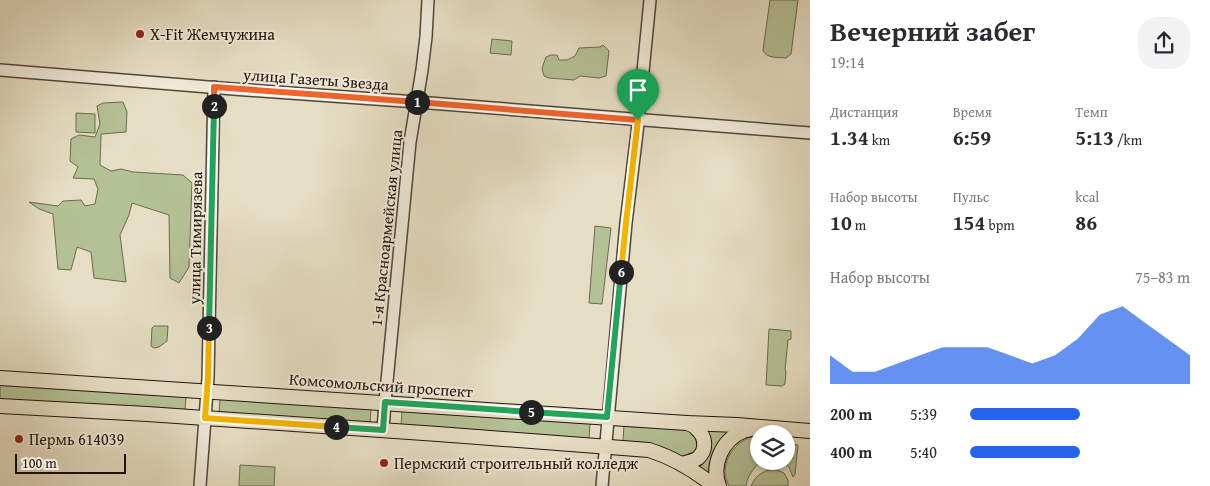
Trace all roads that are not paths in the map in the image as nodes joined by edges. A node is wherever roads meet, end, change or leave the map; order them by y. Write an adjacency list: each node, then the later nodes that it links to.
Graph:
1 (428, 0): 5 (street, 1-я Красноармейская улица)
2 (650, 0): 6 (street)
3 (0, 70): 4 (street, улица Газеты Звезда)
4 (214, 87): 5 (street, улица Газеты Звезда); 9 (street, улица Тимирязева)
5 (417, 102): 6 (street, улица Газеты Звезда); 10 (street, 1-я Красноармейская улица)
6 (638, 120): 7 (street, улица Газеты Звезда); 12 (street)
7 (810, 134)
8 (0, 378): 9 (main road, Комсомольский проспект)
9 (207, 390): 10 (main road, Комсомольский проспект); 13 (street, улица Тимирязева)
10 (385, 402): 12 (main road, Комсомольский проспект); 17 (street, 1-я Красноармейская улица)
11 (0, 406): 13 (main road)
12 (607, 417): 14 (main road, Комсомольский проспект); 20 (street)
13 (205, 418): 17 (main road); 22 (street, улица Тимирязева)
14 (687, 422): 15 (main road, Комсомольский проспект); 21 (main road)
15 (750, 426)
16 (750, 429): 25 (main road)
17 (383, 430): 20 (main road)
18 (795, 430): 19 (main road, Комсомольский проспект)
19 (810, 431)
20 (604, 446): 21 (main road); 23 (street)
21 (683, 464): 24 (main road)
22 (200, 486)
23 (602, 486)
24 (714, 486)
25 (719, 486)

